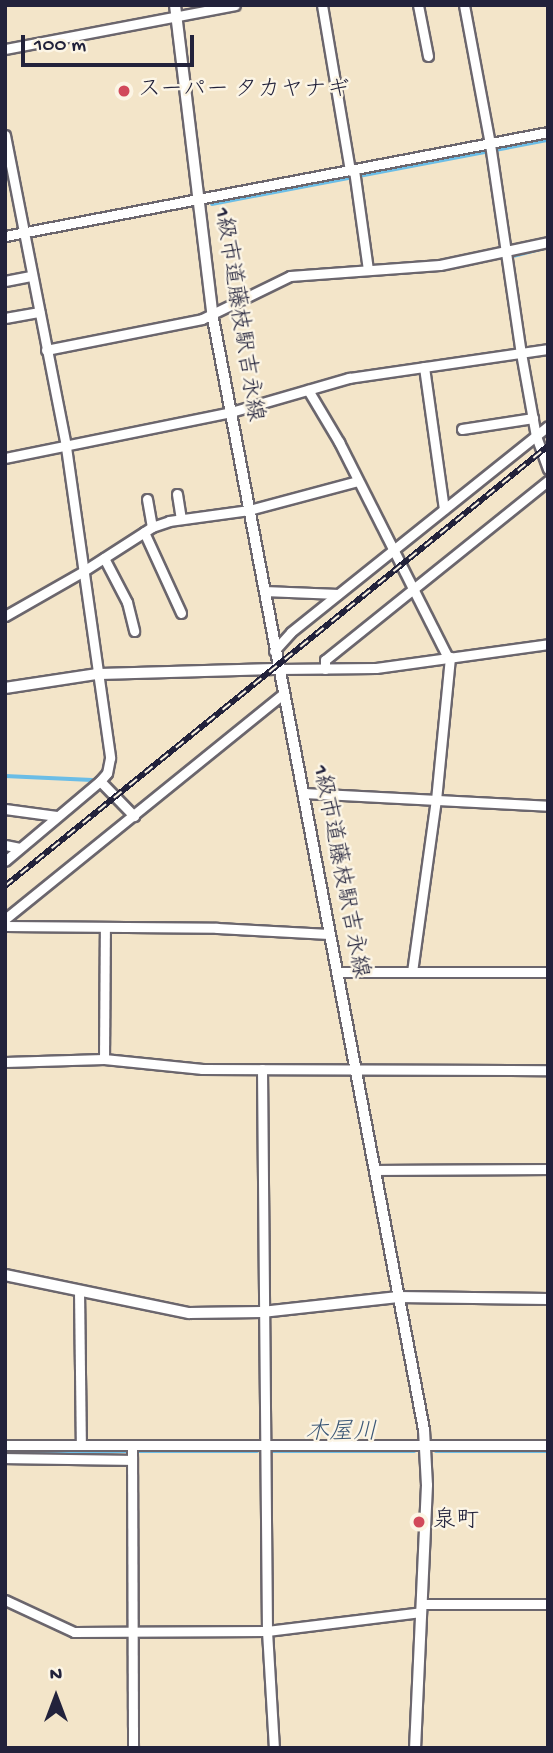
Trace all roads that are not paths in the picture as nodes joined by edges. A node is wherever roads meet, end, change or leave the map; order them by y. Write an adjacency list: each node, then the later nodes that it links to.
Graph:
1 (235, 5): 5 (street)
2 (322, 5): 11 (street)
3 (418, 5): 7 (street)
4 (464, 5): 10 (street)
5 (176, 11): 6 (street); 12 (street, 1級市道藤枝駅吉永線)
6 (5, 49)
7 (428, 56)
8 (548, 132): 10 (street)
9 (5, 135): 13 (street)
10 (490, 144): 11 (street); 16 (street)
11 (352, 170): 12 (street); 17 (street)
12 (197, 200): 13 (street); 21 (street, 1級市道藤枝駅吉永線)
13 (23, 232): 14 (street); 18 (street)
14 (5, 236)
15 (548, 242): 16 (street)
16 (506, 253): 17 (street); 25 (street)
17 (368, 270): 21 (street)
18 (32, 276): 19 (street); 20 (street)
19 (5, 281)
20 (39, 312): 22 (street); 24 (street)
21 (212, 313): 24 (street); 28 (street, 1級市道藤枝駅吉永線)
22 (5, 318)
23 (548, 349): 25 (street)
24 (46, 350): 33 (street)
25 (521, 353): 26 (street); 29 (street)
26 (424, 367): 27 (street); 40 (street)
27 (308, 390): 28 (street); 36 (street)
28 (232, 412): 33 (street); 41 (street, 1級市道藤枝駅吉永線)
29 (533, 418): 31 (street); 32 (street)
30 (548, 426): 32 (street)
31 (462, 429)
32 (536, 436): 35 (street); 40 (street)
33 (66, 447): 34 (street); 46 (street)
34 (5, 458)
35 (548, 469)
36 (358, 481): 41 (street); 44 (street)
37 (548, 481): 47 (street)
38 (177, 494): 42 (street)
39 (148, 499): 43 (street)
40 (444, 509): 44 (street)
41 (249, 510): 42 (street); 48 (street, 1級市道藤枝駅吉永線)
42 (181, 519): 43 (street)
43 (148, 530): 45 (street); 50 (street)
44 (392, 551): 47 (street); 49 (street)
45 (104, 558): 46 (street); 52 (street)
46 (82, 572): 51 (street); 58 (street)
47 (413, 590): 55 (street); 57 (street)
48 (264, 591): 49 (street); 54 (street, 1級市道藤枝駅吉永線)
49 (338, 594): 54 (street)
50 (181, 613)
51 (5, 616)
52 (134, 631)
53 (548, 644): 55 (street)
54 (274, 652): 56 (street, 1級市道藤枝駅吉永線)
55 (449, 658): 57 (street); 63 (street)
56 (278, 669): 57 (street); 58 (street); 60 (street, 1級市道藤枝駅吉永線)
57 (325, 669)
58 (96, 674): 59 (street); 61 (street)
59 (5, 688)
60 (283, 694): 62 (street, 1級市道藤枝駅吉永線); 67 (street)
61 (100, 780): 66 (street); 67 (street)
62 (303, 793): 63 (street); 74 (street, 1級市道藤枝駅吉永線)
63 (436, 800): 64 (street); 76 (street)
64 (548, 806)
65 (5, 809): 66 (street)
66 (57, 816): 69 (street)
67 (134, 816): 71 (street)
68 (5, 845): 69 (street)
69 (20, 848): 70 (street)
70 (5, 861)
71 (5, 919)
72 (5, 926): 73 (street)
73 (105, 927): 74 (street); 78 (street)
74 (329, 934): 75 (street, 1級市道藤枝駅吉永線)
75 (337, 972): 76 (street); 81 (street, 1級市道藤枝駅吉永線)
76 (412, 972): 77 (street)
77 (548, 972)
78 (104, 1059): 79 (street); 80 (street)
79 (5, 1062)
80 (262, 1069): 81 (street); 89 (street)
81 (356, 1069): 82 (street); 84 (street, 1級市道藤枝駅吉永線)
82 (548, 1070)
83 (548, 1169): 84 (street)
84 (375, 1170): 87 (street, 1級市道藤枝駅吉永線)
85 (5, 1275): 86 (street)
86 (79, 1290): 89 (street); 92 (street)
87 (398, 1297): 88 (street); 89 (street); 91 (street, 1級市道藤枝駅吉永線)
88 (548, 1299)
89 (262, 1312): 95 (street)
90 (5, 1444): 92 (street)
91 (425, 1444): 93 (street); 95 (street); 100 (street, 1級市道藤枝駅吉永線)
92 (81, 1445): 94 (street)
93 (548, 1445)
94 (132, 1446): 95 (street); 97 (street)
95 (264, 1446): 101 (street)
96 (5, 1458): 97 (street)
97 (132, 1460): 102 (street)
98 (5, 1600): 102 (street)
99 (548, 1604): 100 (street)
100 (421, 1608): 101 (street); 105 (street, 1級市道藤枝駅吉永線)
101 (267, 1631): 102 (street); 104 (street)
102 (133, 1632): 103 (street)
103 (133, 1748)
104 (274, 1748)
105 (415, 1748)

